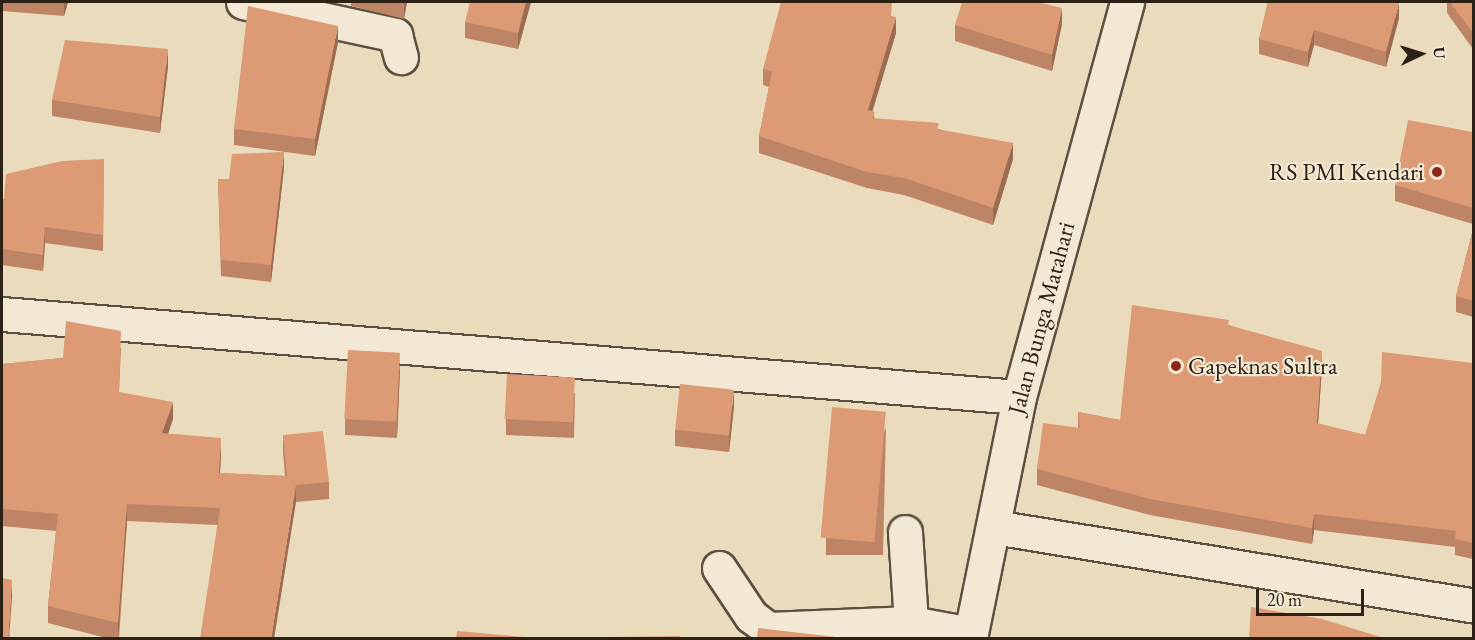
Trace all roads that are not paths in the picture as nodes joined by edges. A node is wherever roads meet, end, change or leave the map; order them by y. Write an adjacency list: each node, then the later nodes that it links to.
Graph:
1 (243, 2): 3 (street)
2 (1127, 2): 5 (street, Jalan Bunga Matahari)
3 (401, 57)
4 (2, 314): 5 (street)
5 (1019, 397): 6 (street, Jalan Bunga Matahari)
6 (994, 527): 9 (street); 11 (street, Jalan Bunga Matahari)
7 (905, 532): 10 (street)
8 (719, 568): 10 (street)
9 (1473, 606)
10 (911, 623): 11 (street)
11 (971, 636)

